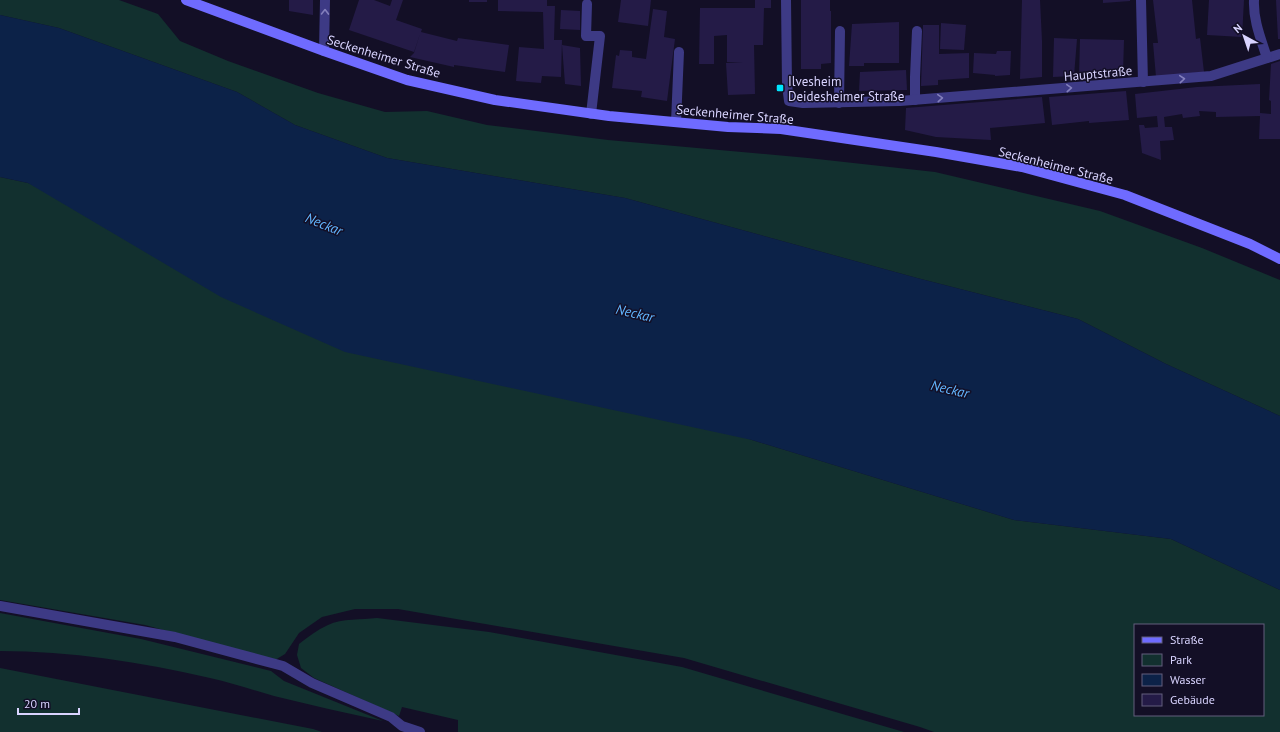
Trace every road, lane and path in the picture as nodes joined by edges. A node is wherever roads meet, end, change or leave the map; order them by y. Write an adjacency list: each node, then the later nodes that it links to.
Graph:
1 (186, 0): 9 (main road, Seckenheimer Straße)
2 (325, 0): 9 (street, one-way to 2)
3 (786, 0): 15 (street, Hauptstraße)
4 (1141, 0): 13 (street)
5 (1254, 0): 12 (street)
6 (587, 4): 16 (street)
7 (840, 30): 15 (street)
8 (917, 31): 14 (street)
9 (324, 51): 16 (main road, Seckenheimer Straße)
10 (679, 52): 17 (street)
11 (1280, 54): 12 (street, Hauptstraße)
12 (1267, 58): 13 (street, Hauptstraße, one-way to 12)
13 (1143, 82): 14 (street, Hauptstraße, one-way to 13)
14 (915, 100): 15 (street, Hauptstraße)
15 (839, 102)
16 (591, 114): 17 (main road, Seckenheimer Straße)
17 (676, 122): 18 (main road, Seckenheimer Straße)
18 (1280, 259)
19 (0, 606): 20 (street)
20 (420, 732)

